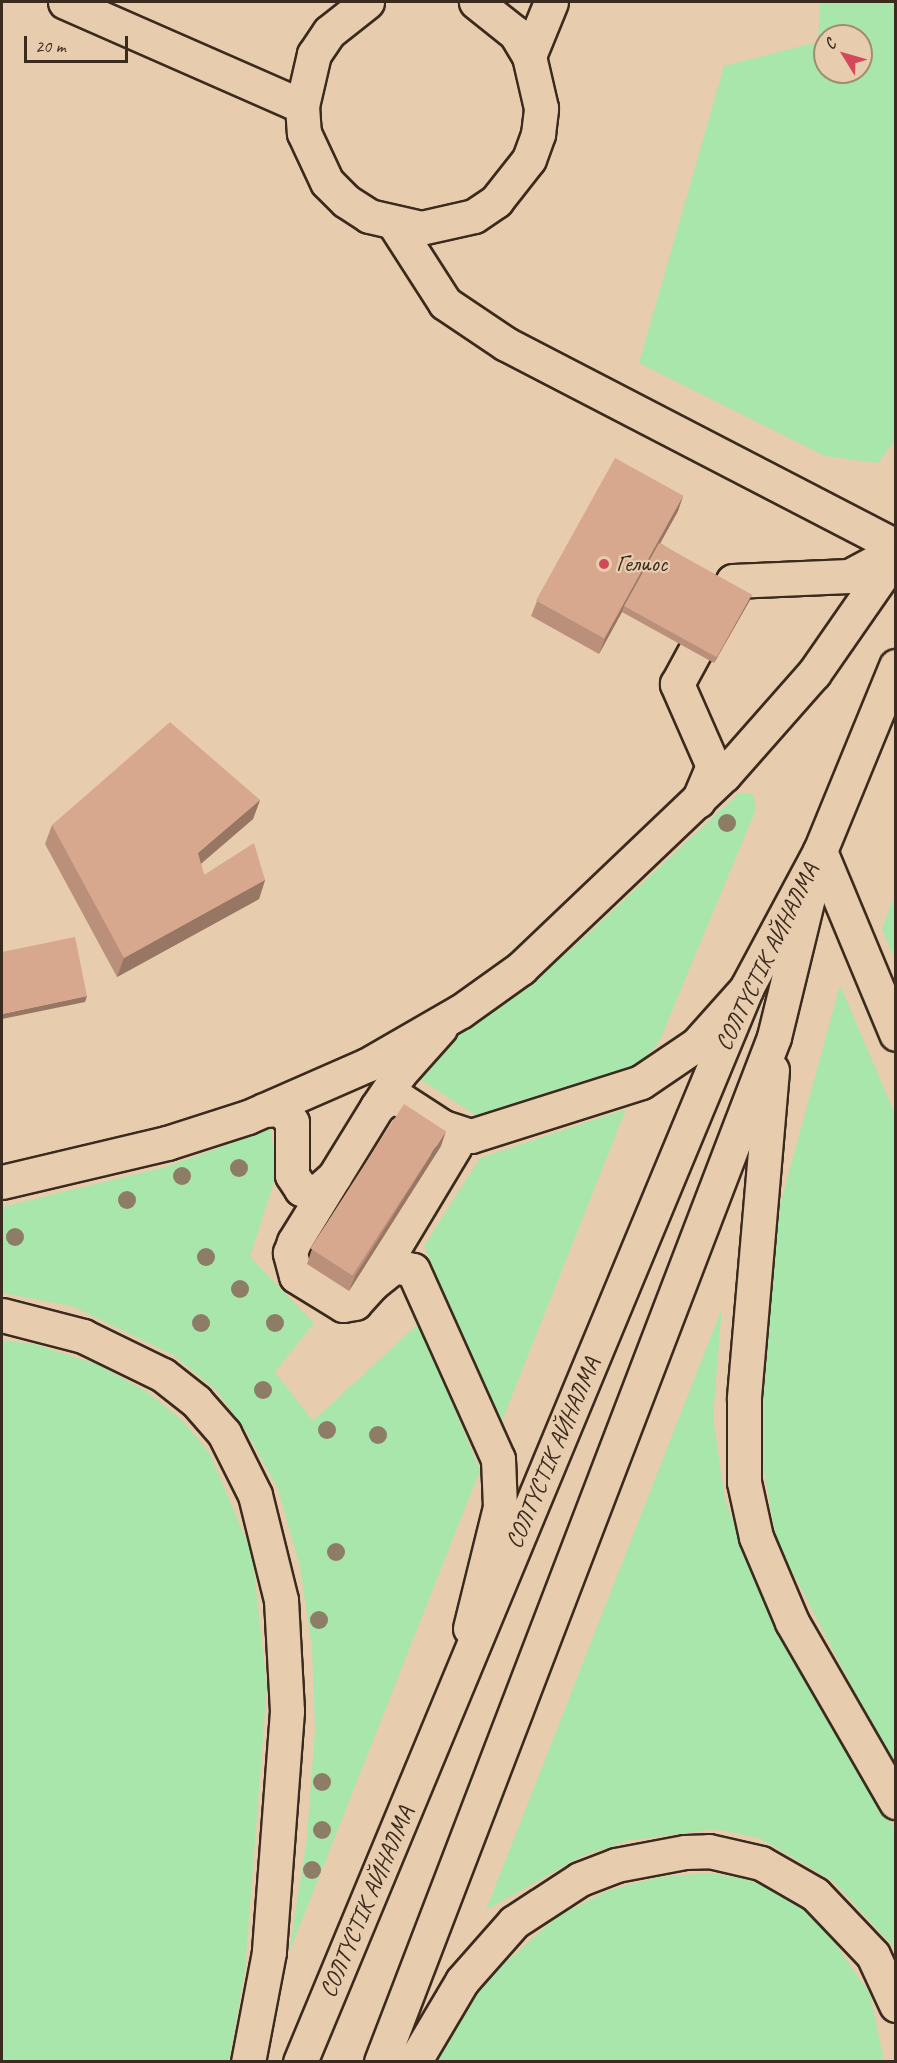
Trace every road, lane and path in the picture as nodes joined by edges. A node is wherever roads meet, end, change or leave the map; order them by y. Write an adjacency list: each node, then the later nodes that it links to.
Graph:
1 (65, 2): 6 (main road)
2 (368, 2): 6 (main road)
3 (476, 2): 5 (main road)
4 (551, 2): 5 (main road)
5 (529, 56): 7 (main road)
6 (302, 106): 7 (main road)
7 (395, 225): 8 (main road)
8 (896, 546)
9 (896, 553): 11 (main road); 11 (main road)
10 (896, 666): 12 (main road, СОЛТҮСТІК АЙНАЛМА)
11 (698, 801): 14 (main road)
12 (820, 851): 13 (main road, СОЛТҮСТІК АЙНАЛМА); 15 (main road); 16 (main road, СОЛТҮСТІК АЙНАЛМА)
13 (747, 987): 19 (main road); 24 (main road, СОЛТҮСТІК АЙНАЛМА)
14 (461, 1011): 17 (main road); 18 (main road)
15 (896, 1034)
16 (774, 1036): 25 (main road); 29 (main road, СОЛТҮСТІК АЙНАЛМА)
17 (378, 1107): 19 (main road); 20 (main road)
18 (264, 1110): 20 (main road); 21 (main road)
19 (443, 1127): 22 (main road)
20 (335, 1176): 22 (main road)
21 (2, 1182)
22 (372, 1284): 24 (main road)
23 (2, 1315): 27 (main road)
24 (454, 1692): 28 (main road, СОЛТҮСТІК АЙНАЛМА)
25 (896, 1802)
26 (896, 2005): 30 (main road)
27 (248, 2061)
28 (300, 2061)
29 (381, 2061)
30 (414, 2061)

